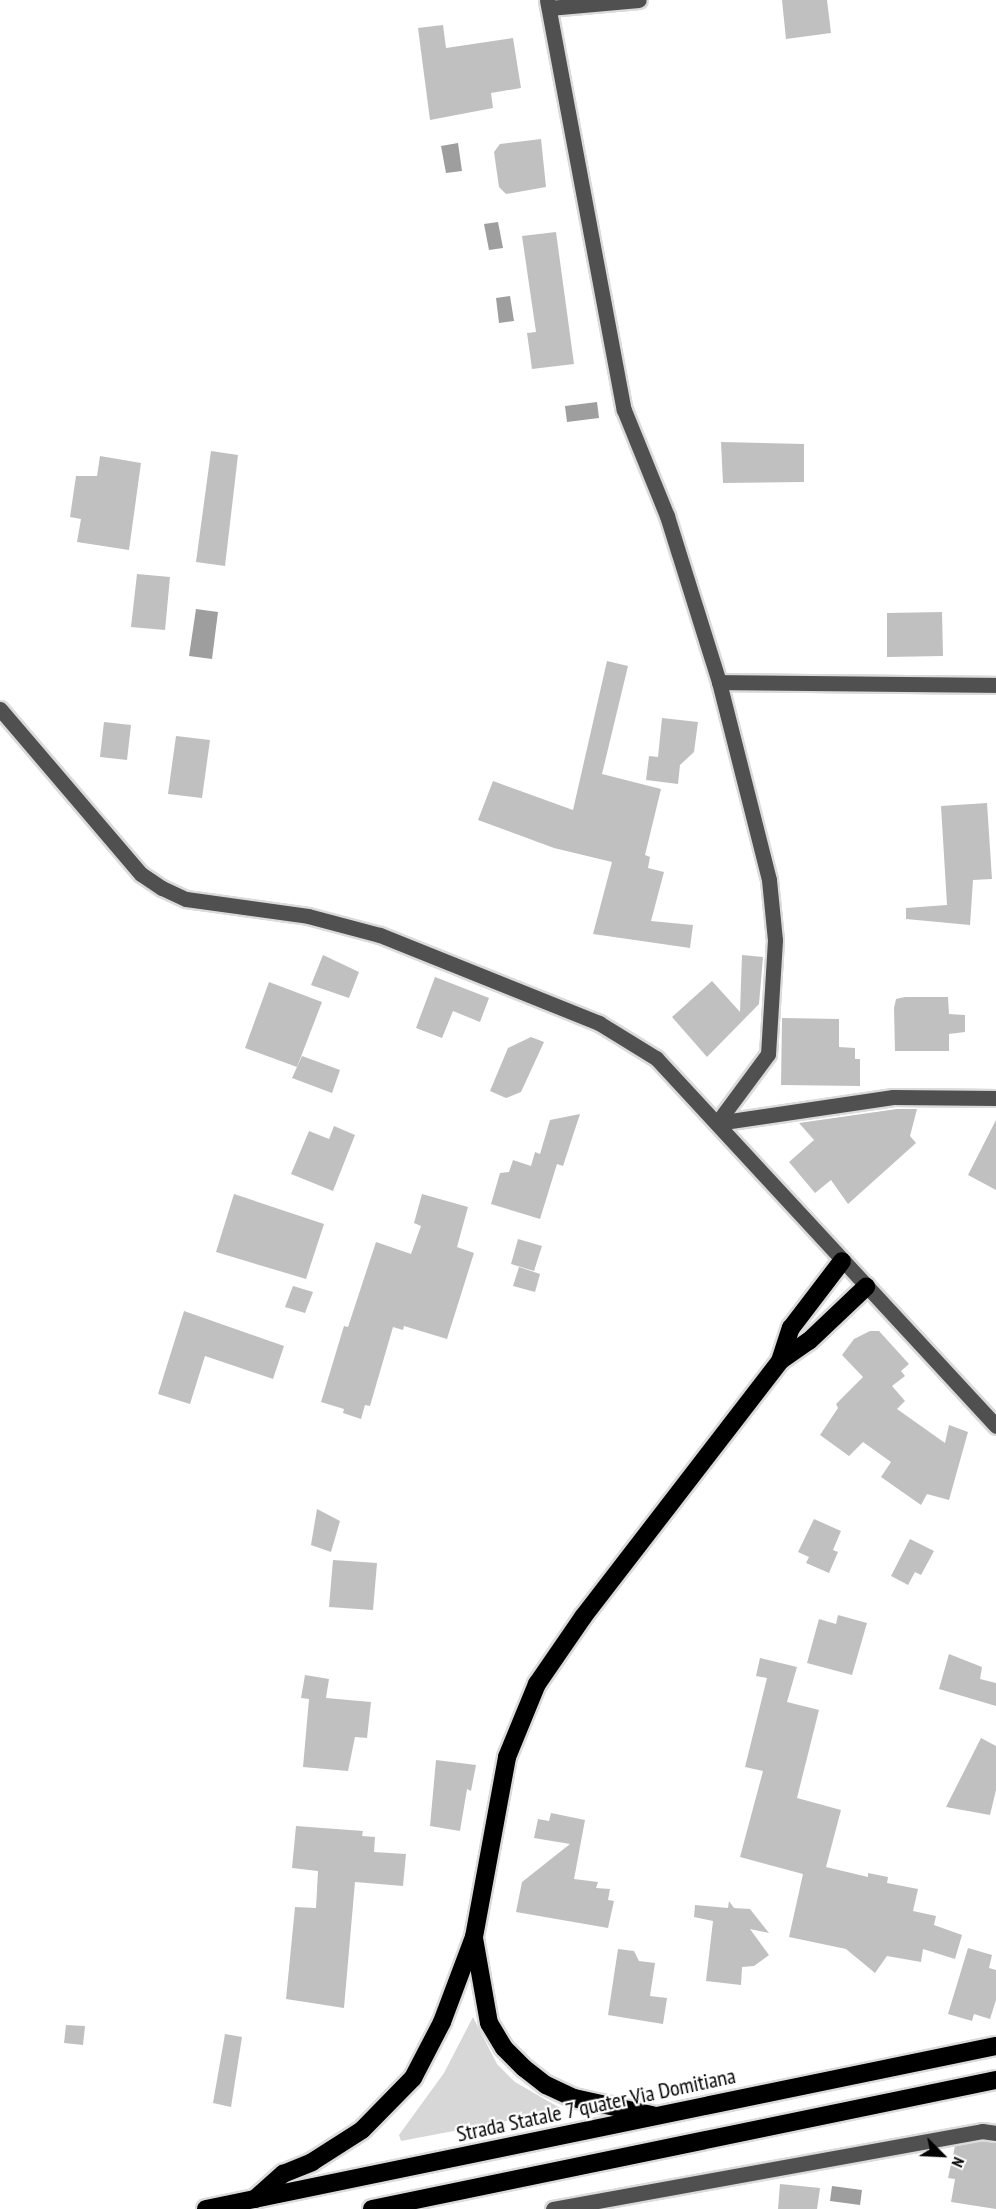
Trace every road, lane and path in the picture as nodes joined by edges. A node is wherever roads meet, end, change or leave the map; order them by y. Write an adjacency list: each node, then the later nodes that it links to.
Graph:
1 (639, 0): 2 (street)
2 (548, 4): 3 (street)
3 (720, 682): 4 (street); 7 (street)
4 (996, 686)
5 (0, 709): 7 (street)
6 (996, 1098): 7 (street)
7 (717, 1123): 8 (street)
8 (842, 1261): 9 (street); 10 (highway)
9 (866, 1287): 10 (highway); 11 (street)
10 (780, 1362): 12 (highway)
11 (996, 1426)
12 (474, 1937): 15 (highway); 17 (highway)
13 (996, 2046): 15 (highway, Strada Statale 7 quater Via Domitiana)
14 (996, 2080): 19 (highway)
15 (656, 2116): 17 (highway, Strada Statale 7 quater Via Domitiana)
16 (996, 2133): 20 (street)
17 (255, 2199): 18 (highway, Strada Statale 7 quater Via Domitiana)
18 (206, 2209)
19 (372, 2209)
20 (553, 2209)

